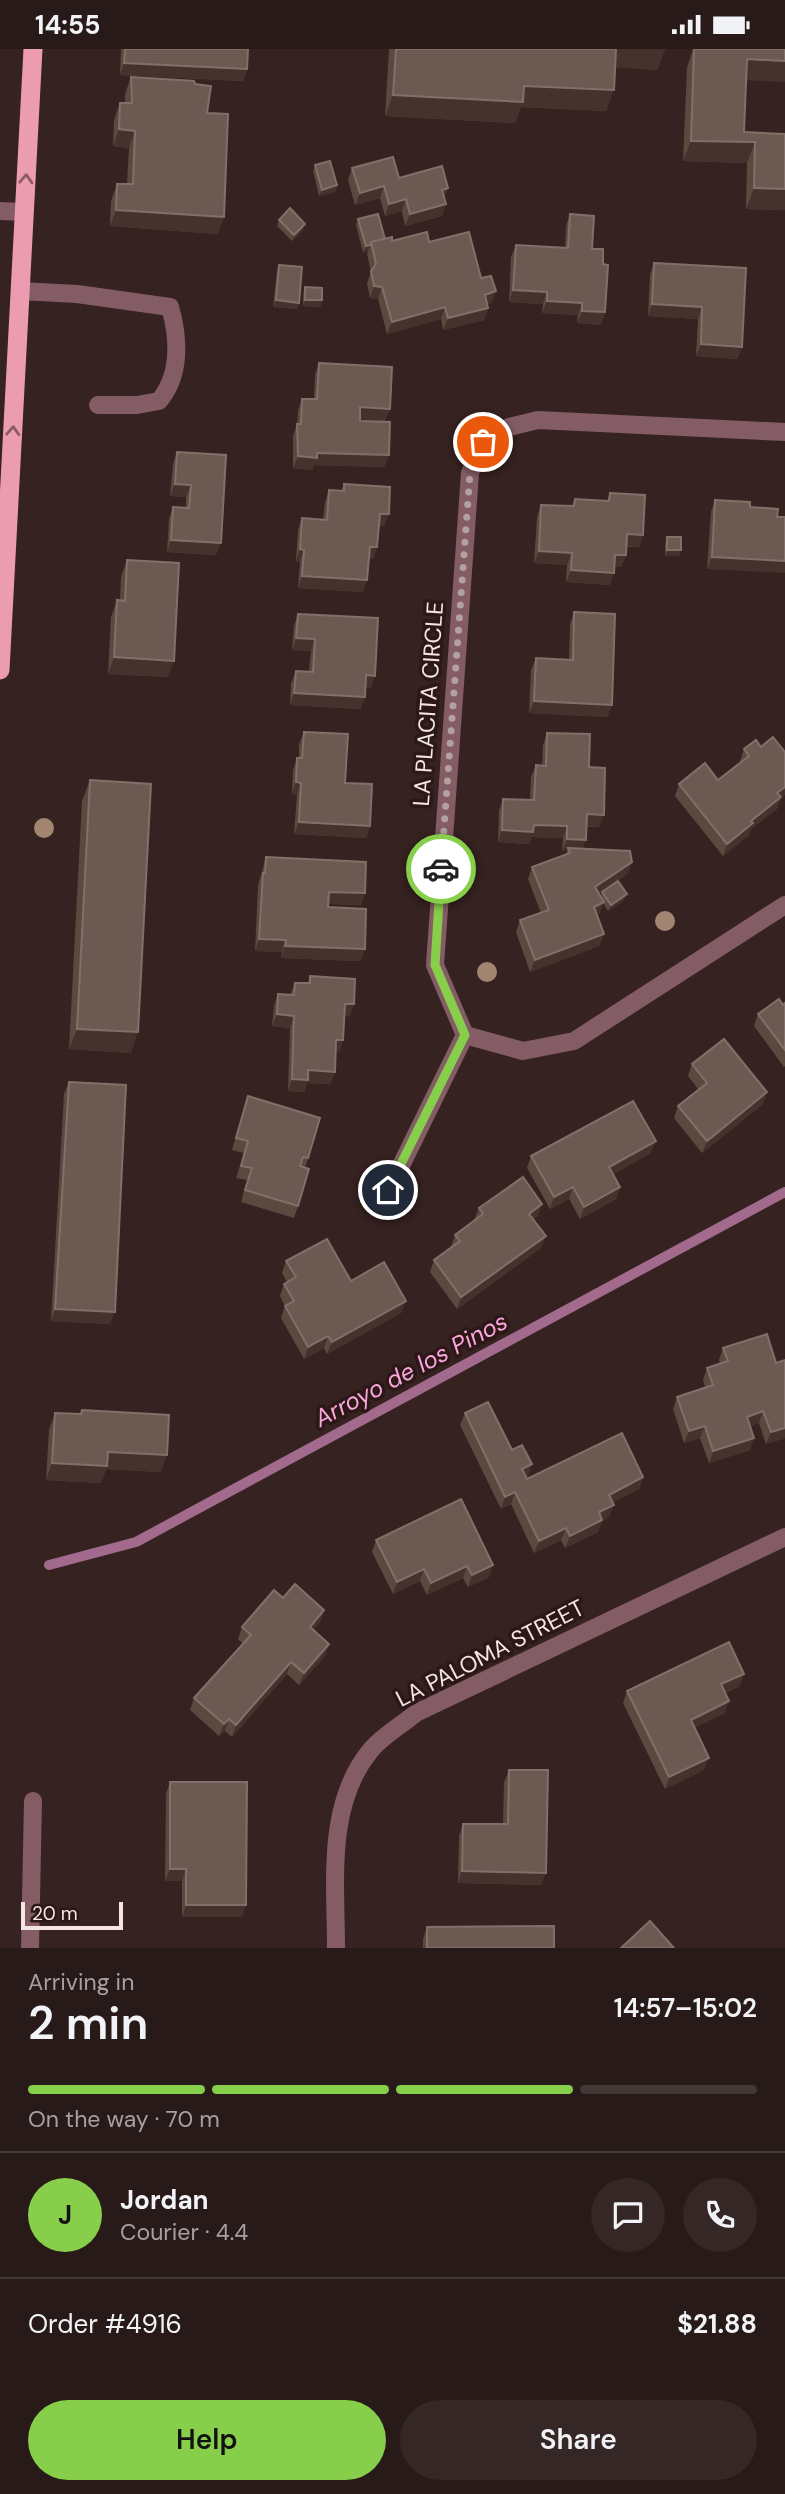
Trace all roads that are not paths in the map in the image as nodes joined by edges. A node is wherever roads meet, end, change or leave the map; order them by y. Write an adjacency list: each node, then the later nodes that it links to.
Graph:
1 (33, 49): 3 (highway, one-way to 1)
2 (0, 211): 3 (street)
3 (24, 212): 4 (highway)
4 (20, 291): 5 (street); 7 (highway, one-way to 4)
5 (98, 405)
6 (785, 432): 10 (street, LA PLACITA CIRCLE)
7 (2, 588): 8 (highway)
8 (0, 670)
9 (785, 905): 10 (street)
10 (465, 1035): 11 (street)
11 (388, 1190)
12 (785, 1537): 15 (street, LA PALOMA STREET)
13 (33, 1801): 14 (street)
14 (30, 1948)
15 (336, 1948)

